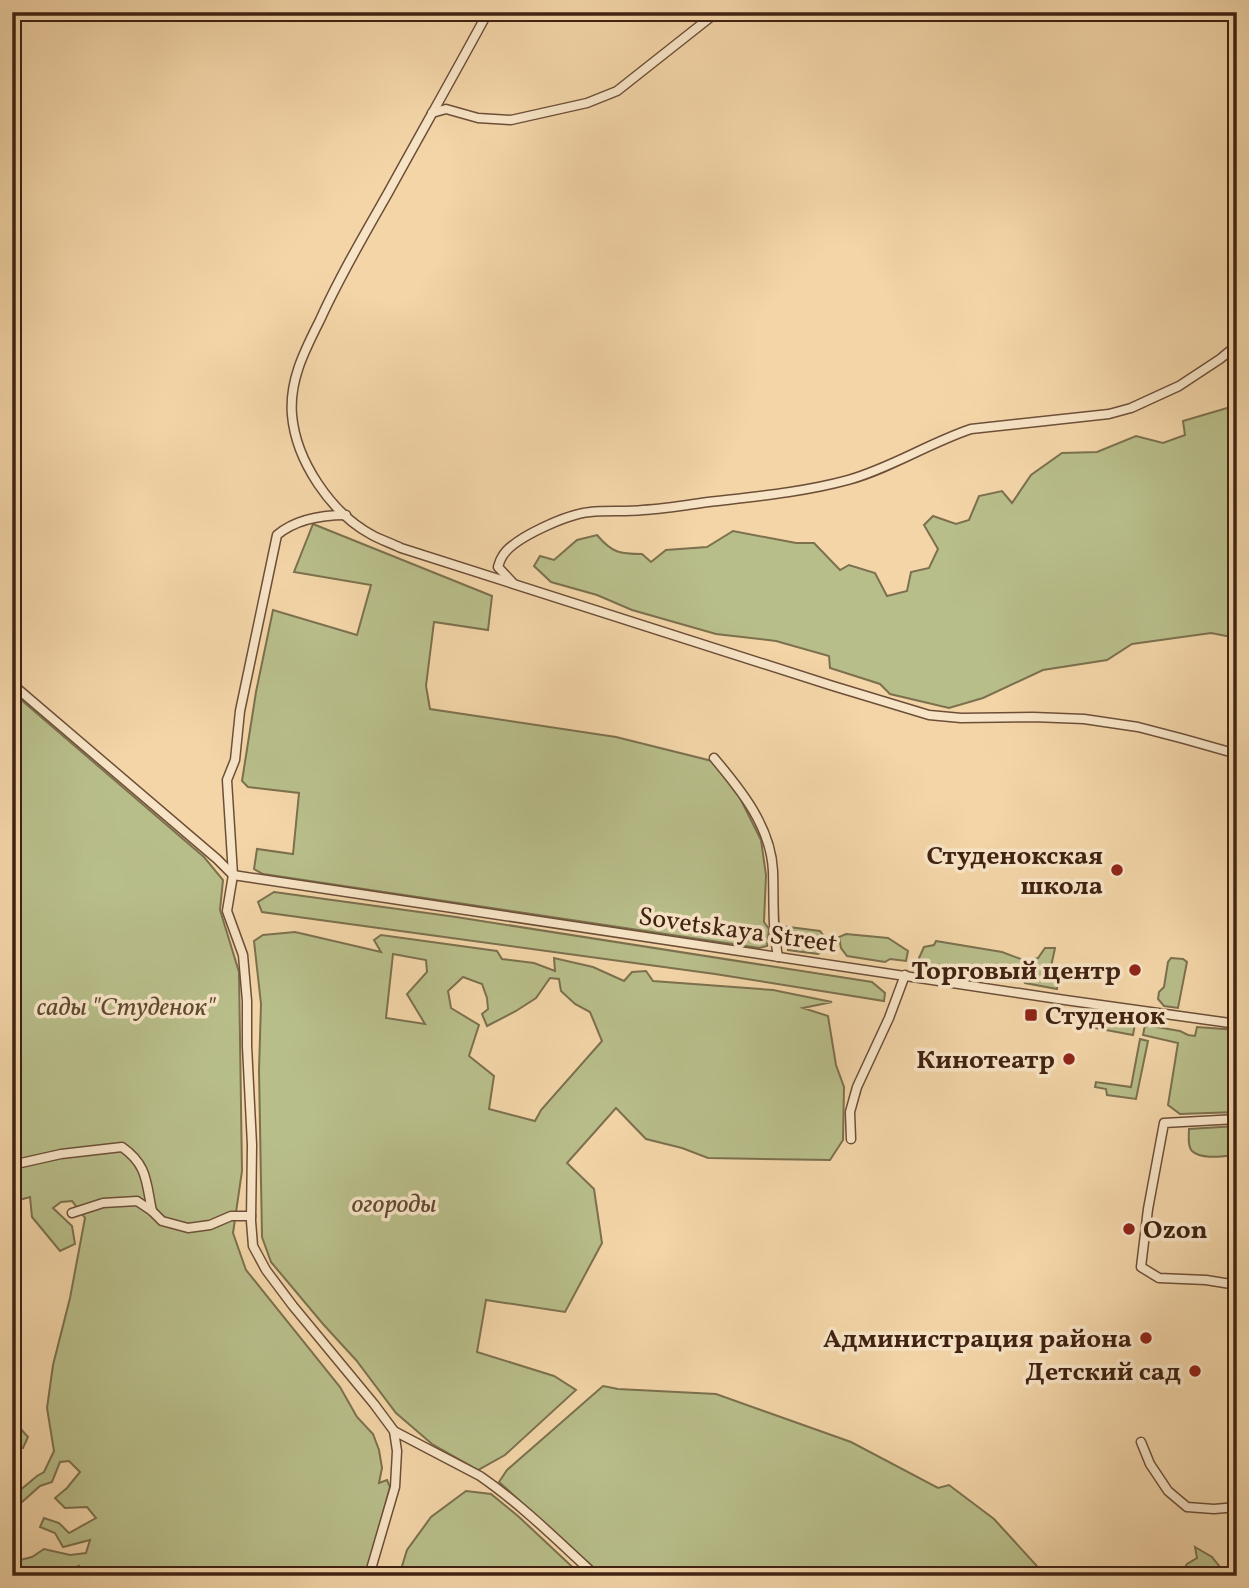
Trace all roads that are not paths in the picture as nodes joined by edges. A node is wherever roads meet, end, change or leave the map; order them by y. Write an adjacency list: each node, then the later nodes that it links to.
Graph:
1 (488, 12): 3 (street)
2 (717, 12): 3 (street)
3 (432, 113): 5 (street)
4 (1237, 345): 6 (street)
5 (346, 515): 6 (street); 10 (street)
6 (515, 585): 8 (street)
7 (12, 684): 10 (street)
8 (1237, 754)
9 (714, 758): 11 (street)
10 (233, 875): 11 (street, Sovetskaya Street); 19 (street)
11 (778, 957): 12 (street, Sovetskaya Street)
12 (905, 975): 13 (street, Sovetskaya Street); 15 (street)
13 (1237, 1024)
14 (1237, 1119): 20 (street)
15 (851, 1139)
16 (12, 1165): 17 (street)
17 (152, 1211): 18 (street); 19 (street)
18 (72, 1213)
19 (251, 1216): 21 (street)
20 (1237, 1284)
21 (394, 1431): 24 (street); 25 (street)
22 (1141, 1442): 23 (street)
23 (1237, 1507)
24 (369, 1576)
25 (596, 1576)

